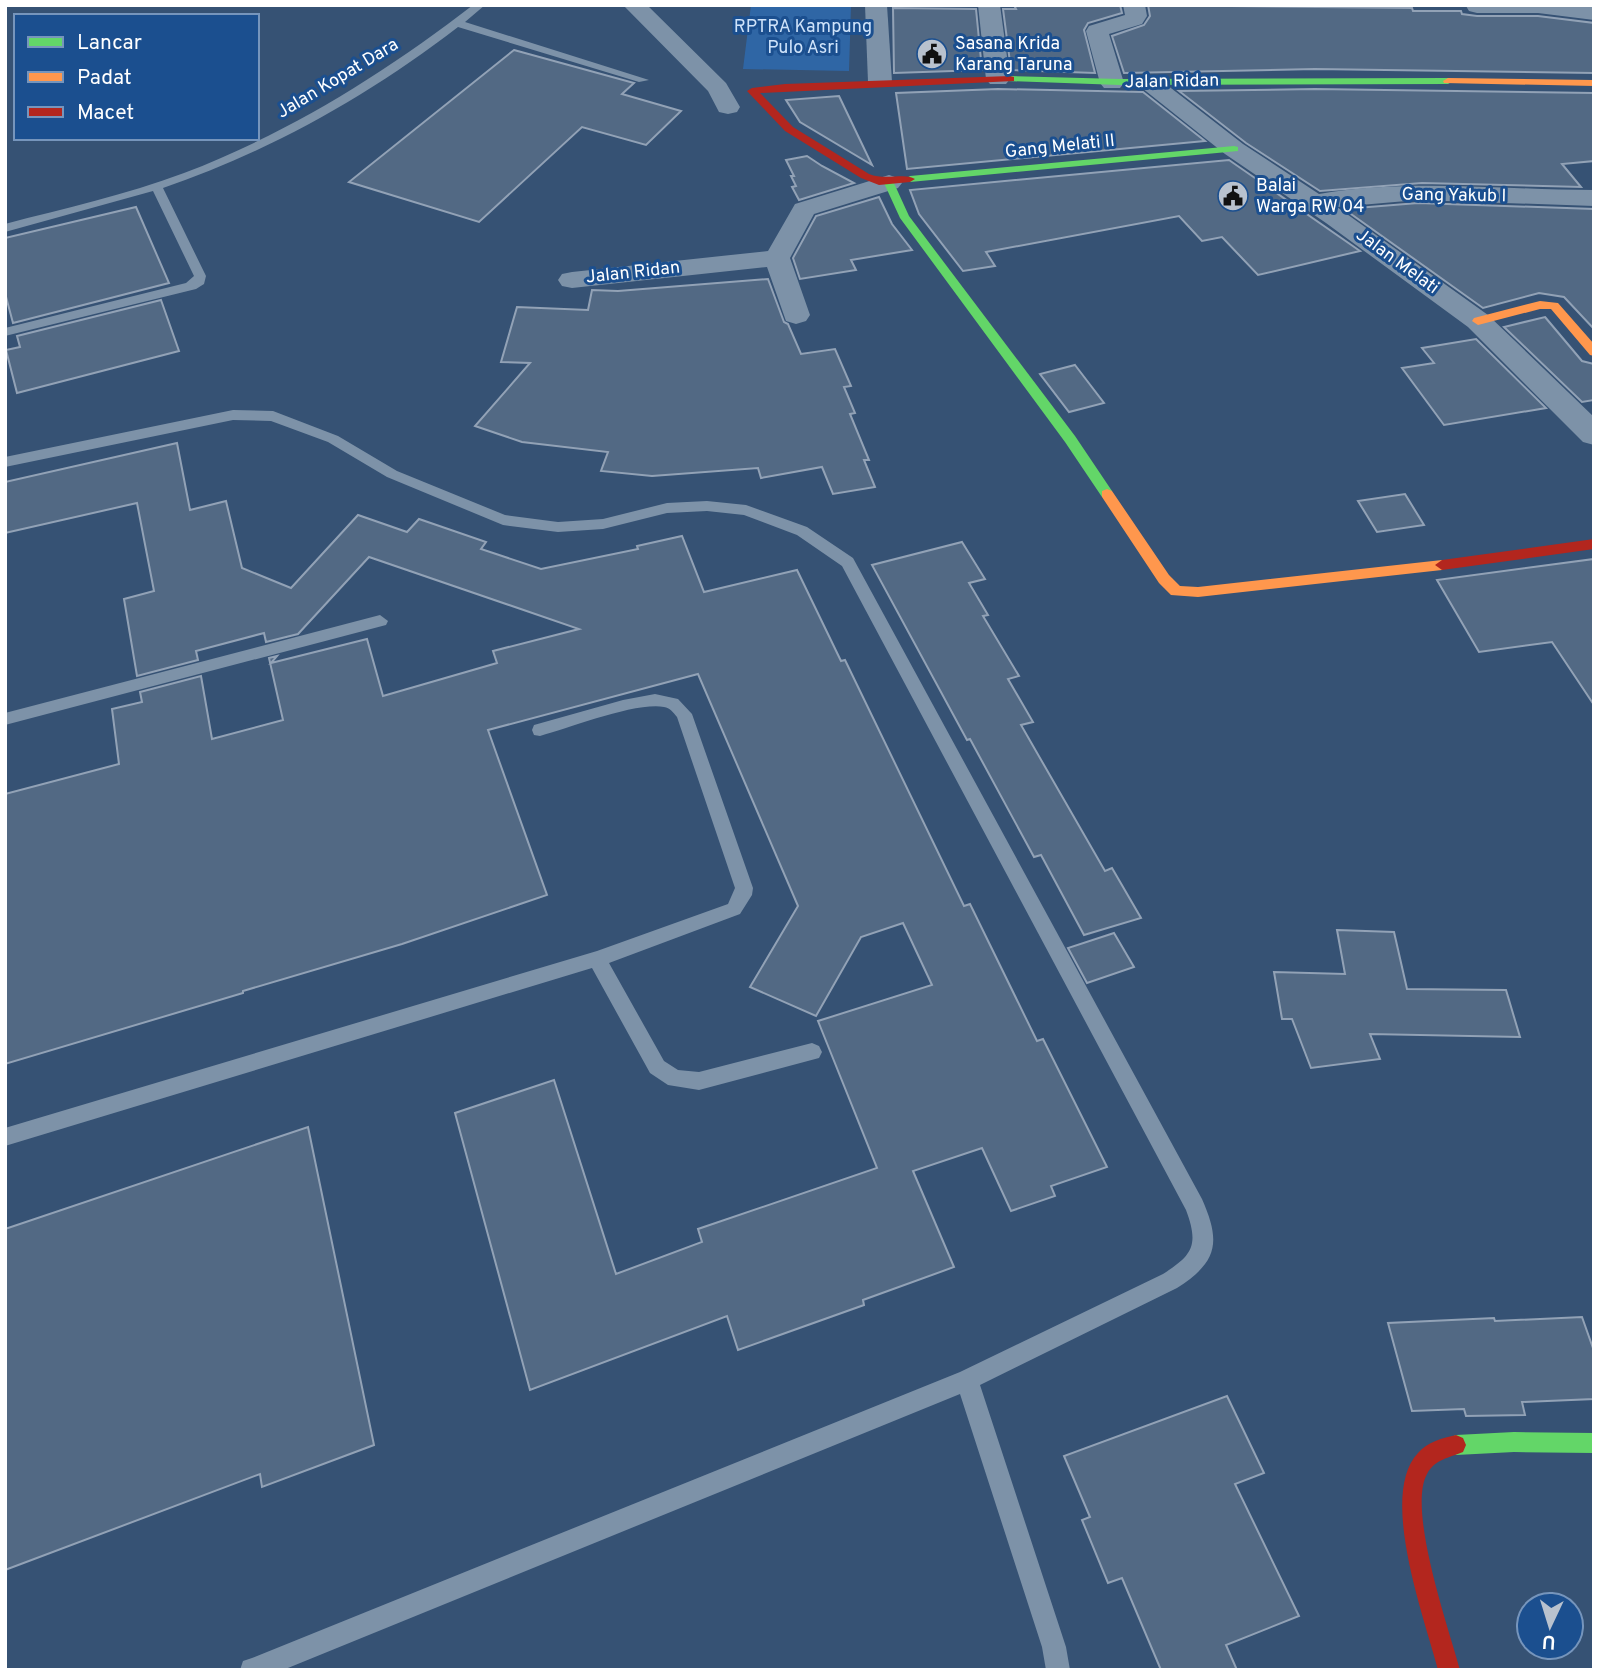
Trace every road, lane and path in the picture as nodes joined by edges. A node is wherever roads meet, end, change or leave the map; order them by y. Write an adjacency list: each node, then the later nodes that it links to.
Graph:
1 (480, 5): 8 (lane, Jalan Kopat Dara)
2 (634, 5): 15 (street)
3 (876, 5): 11 (street)
4 (989, 5): 9 (street)
5 (1134, 5): 12 (street)
6 (1477, 6): 7 (street)
7 (1594, 13)
8 (457, 23): 10 (lane); 18 (lane, Jalan Kopat Dara)
9 (998, 79): 11 (street, Jalan Ridan); 12 (street, Jalan Ridan)
10 (643, 80)
11 (880, 82): 17 (street, Jalan Ridan)
12 (1112, 83): 13 (street, Jalan Ridan)
13 (1150, 83): 14 (street, Jalan Ridan); 16 (street, Jalan Melati)
14 (1594, 83)
15 (728, 107)
16 (1234, 149): 17 (street, Gang Melati II); 20 (street, Jalan Melati)
17 (890, 183): 22 (street); 30 (street)
18 (156, 186): 21 (lane, Jalan Kopat Dara); 26 (lane)
19 (1594, 198): 20 (street, Gang Yakub I)
20 (1314, 203): 25 (street, Jalan Melati)
21 (5, 228)
22 (777, 258): 23 (street, Jalan Ridan); 24 (street)
23 (572, 280)
24 (796, 315)
25 (1478, 321): 27 (street); 28 (street, Jalan Melati)
26 (5, 332)
27 (1594, 352)
28 (1594, 435)
29 (5, 462): 37 (lane)
30 (1594, 544)
31 (380, 621): 32 (lane)
32 (5, 719)
33 (540, 730): 34 (lane)
34 (597, 959): 35 (lane); 36 (lane)
35 (812, 1052)
36 (5, 1137)
37 (967, 1380): 39 (lane); 40 (lane)
38 (1594, 1443): 41 (street)
39 (252, 1670)
40 (1058, 1670)
41 (1448, 1670)

